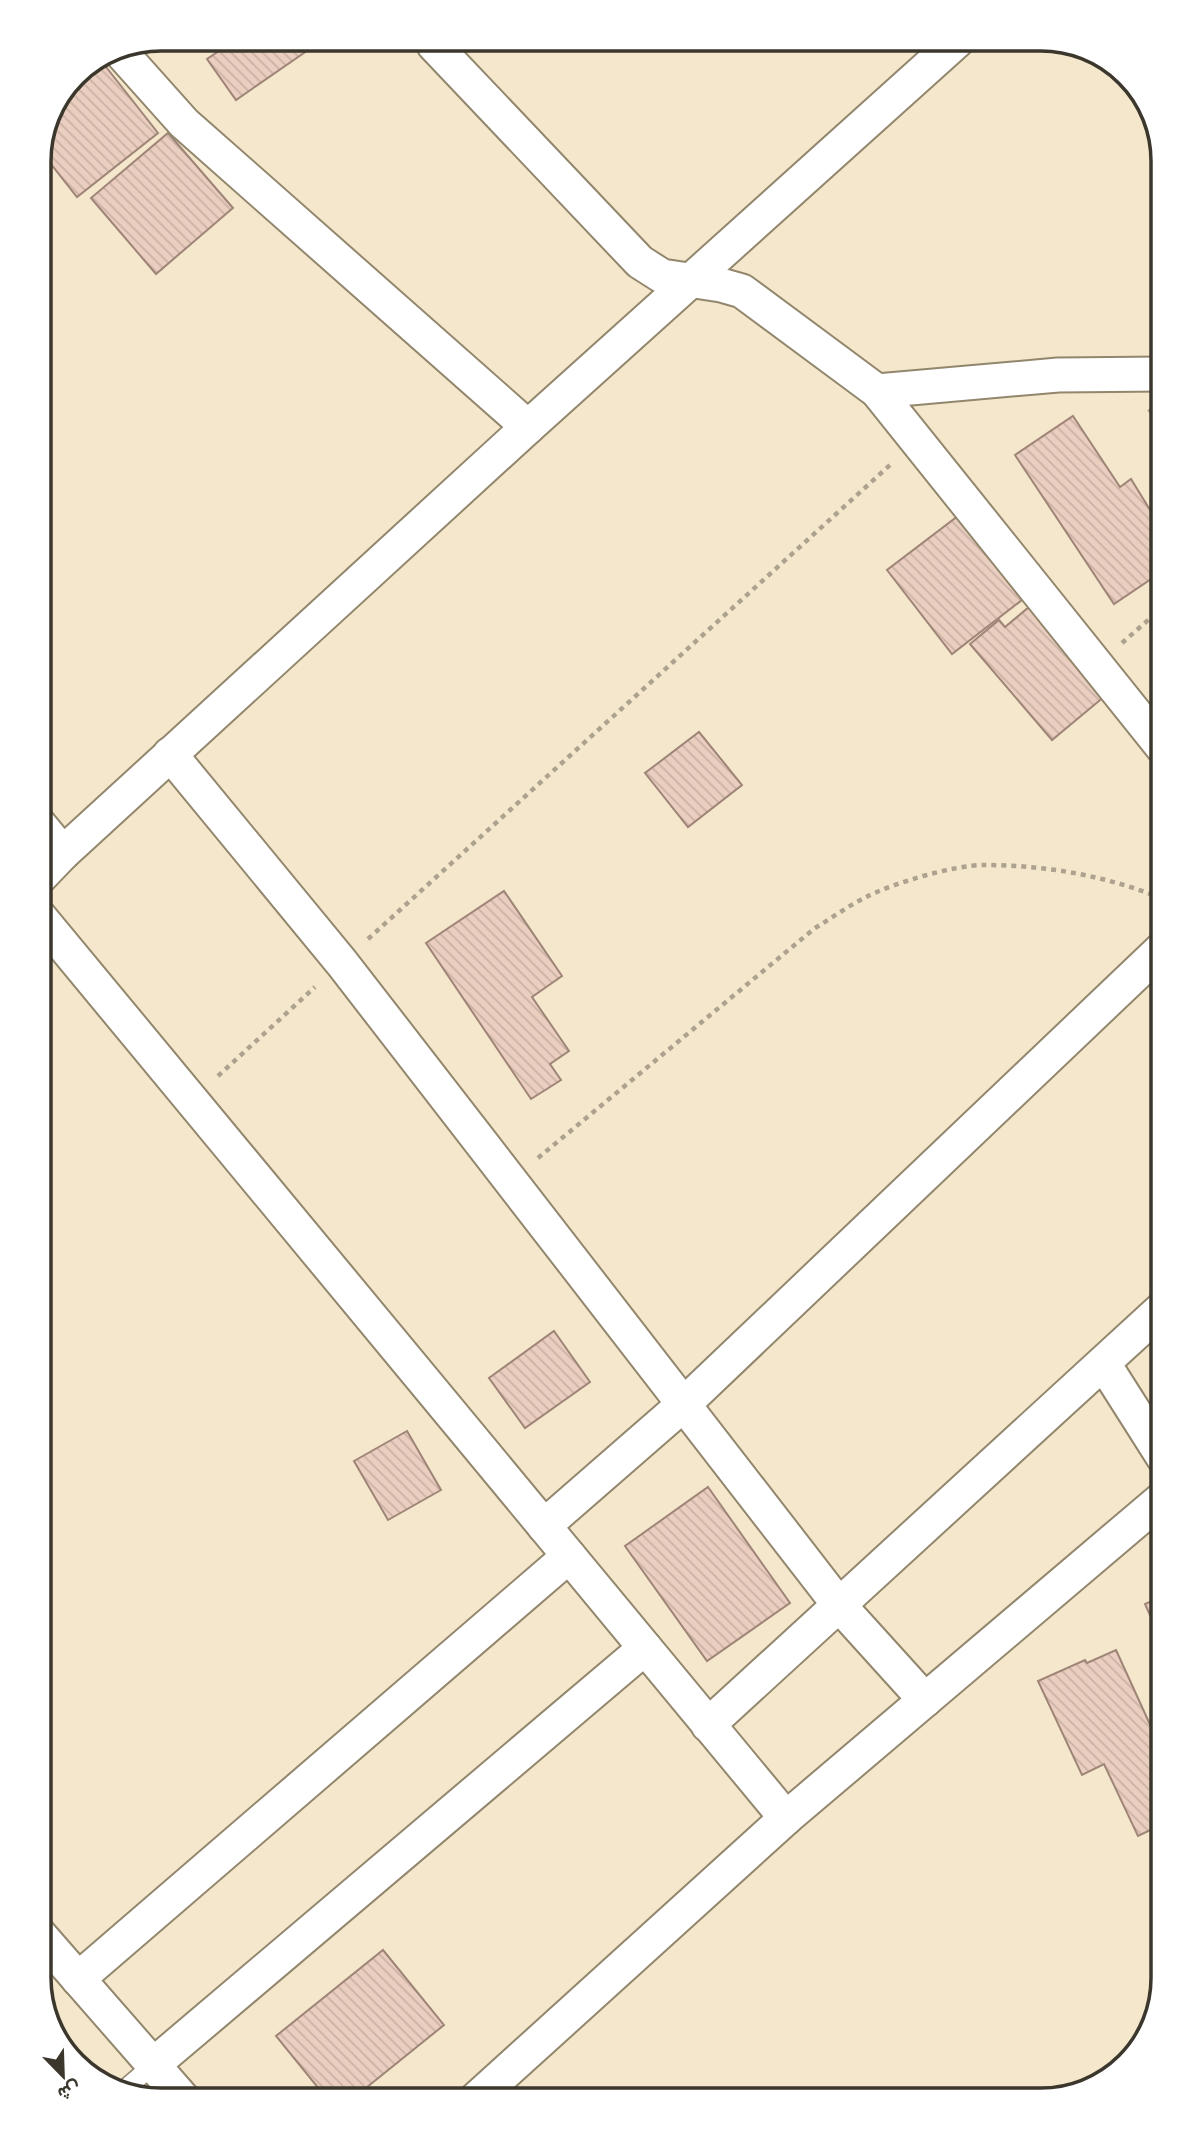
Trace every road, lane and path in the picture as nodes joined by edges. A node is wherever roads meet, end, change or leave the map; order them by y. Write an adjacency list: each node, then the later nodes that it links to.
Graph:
1 (440, 51): 4 (street)
2 (938, 51): 4 (street)
3 (125, 57): 7 (street)
4 (689, 281): 6 (street); 7 (street)
5 (1151, 374): 6 (street)
6 (877, 391): 8 (street)
7 (528, 427): 12 (street)
8 (917, 440): 10 (street); 19 (path)
9 (1151, 618): 10 (path)
10 (1097, 664): 11 (street)
11 (1151, 732)
12 (170, 754): 14 (street); 19 (street)
13 (51, 838): 14 (street)
14 (63, 852): 15 (street)
15 (51, 865)
16 (1151, 894): 21 (path)
17 (51, 931): 20 (street)
18 (1151, 960): 24 (street)
19 (342, 963): 20 (path); 21 (street)
20 (191, 1100): 27 (street)
21 (511, 1181): 24 (street)
22 (1151, 1320): 23 (street)
23 (1104, 1364): 25 (street); 29 (street)
24 (684, 1404): 27 (street); 29 (street)
25 (1151, 1437)
26 (1151, 1509): 31 (street)
27 (544, 1526): 28 (street)
28 (569, 1556): 30 (street); 35 (street)
29 (839, 1605): 31 (street); 32 (street)
30 (645, 1648): 32 (street); 36 (street)
31 (925, 1700): 33 (street)
32 (708, 1724): 33 (street)
33 (786, 1818): 39 (street)
34 (51, 1949): 35 (street)
35 (78, 1979): 36 (street)
36 (153, 2066): 37 (lane); 38 (street)
37 (131, 2084)
38 (173, 2088)
39 (488, 2088)

